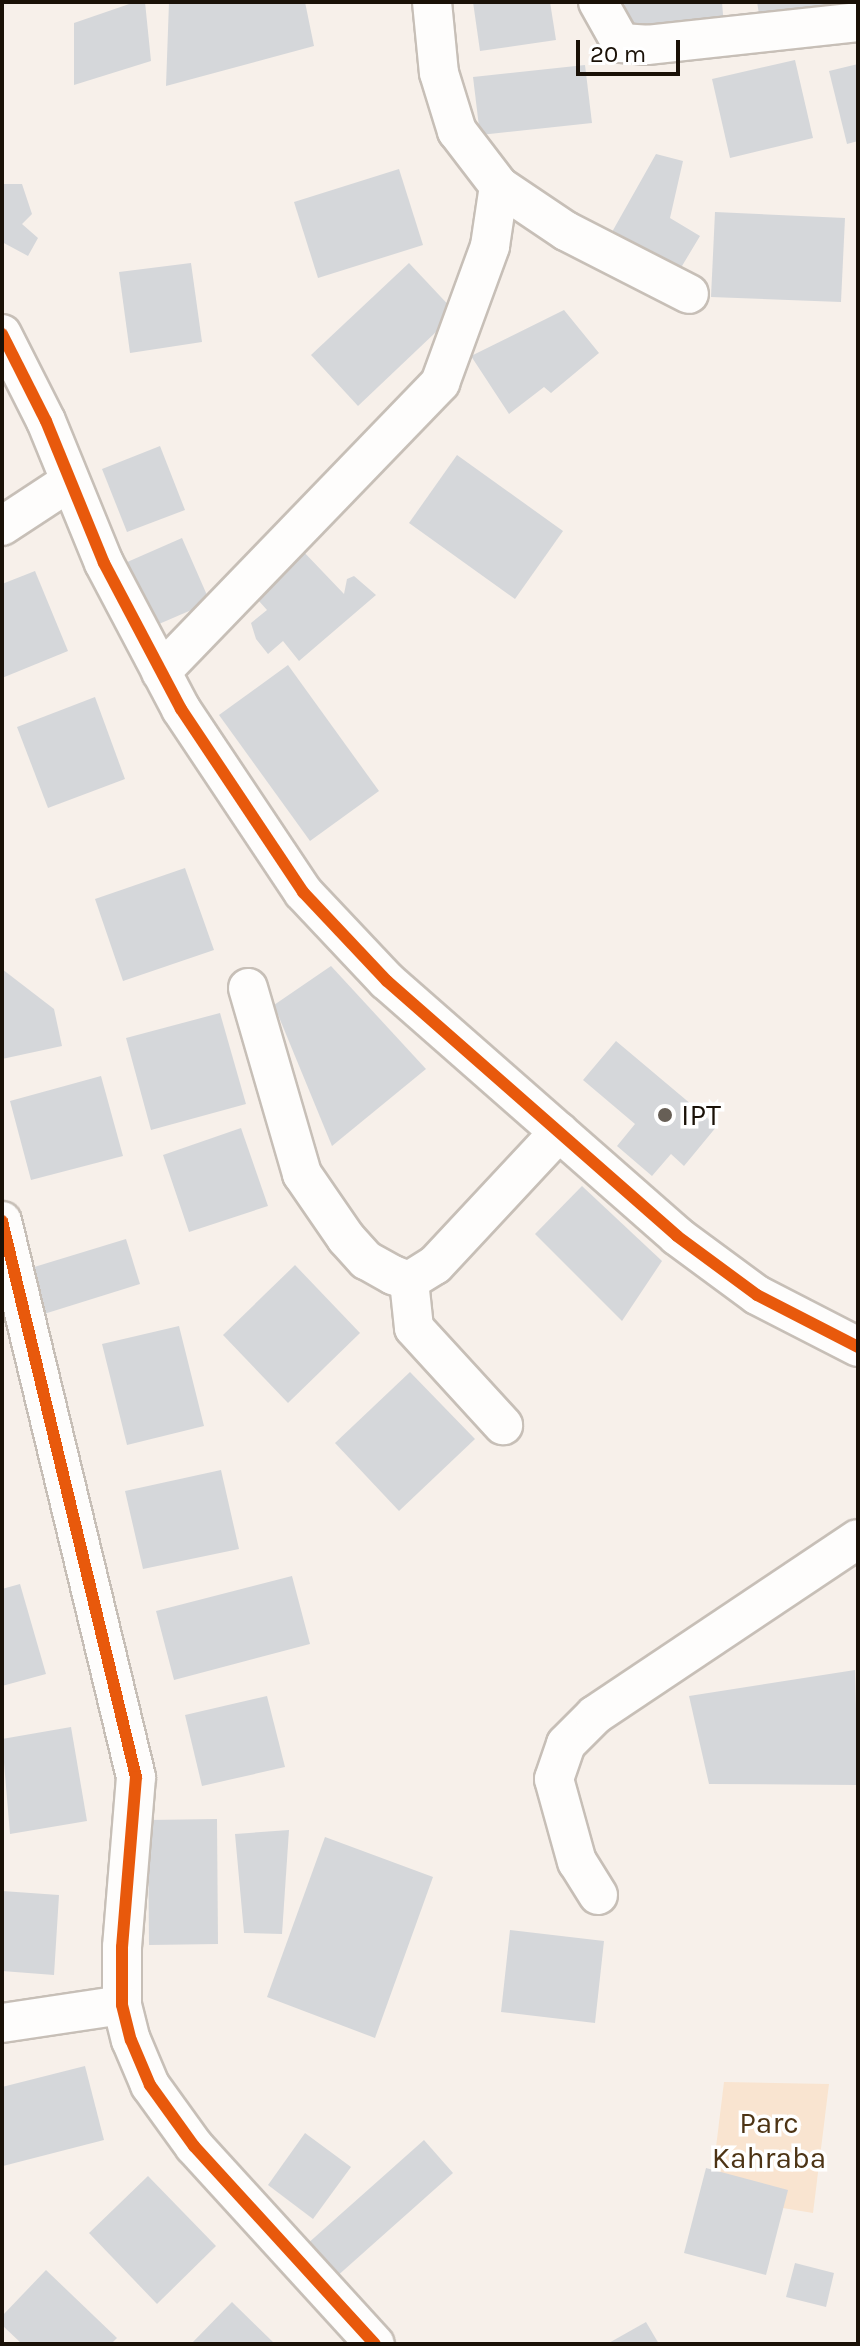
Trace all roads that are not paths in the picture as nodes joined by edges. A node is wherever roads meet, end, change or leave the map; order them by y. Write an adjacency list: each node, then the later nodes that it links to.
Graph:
1 (432, 2): 4 (street)
2 (598, 2): 3 (street)
3 (858, 22)
4 (499, 186): 5 (street); 9 (street)
5 (689, 294)
6 (2, 334): 7 (street)
7 (69, 482): 8 (street); 9 (street)
8 (2, 526)
9 (161, 672): 11 (street)
10 (248, 988): 13 (street)
11 (559, 1132): 13 (street); 14 (street)
12 (2, 1221): 18 (street)
13 (409, 1281): 15 (street)
14 (858, 1347)
15 (503, 1425)
16 (858, 1539): 17 (street)
17 (598, 1895)
18 (122, 2005): 19 (street); 20 (street)
19 (2, 2023)
20 (375, 2344)

